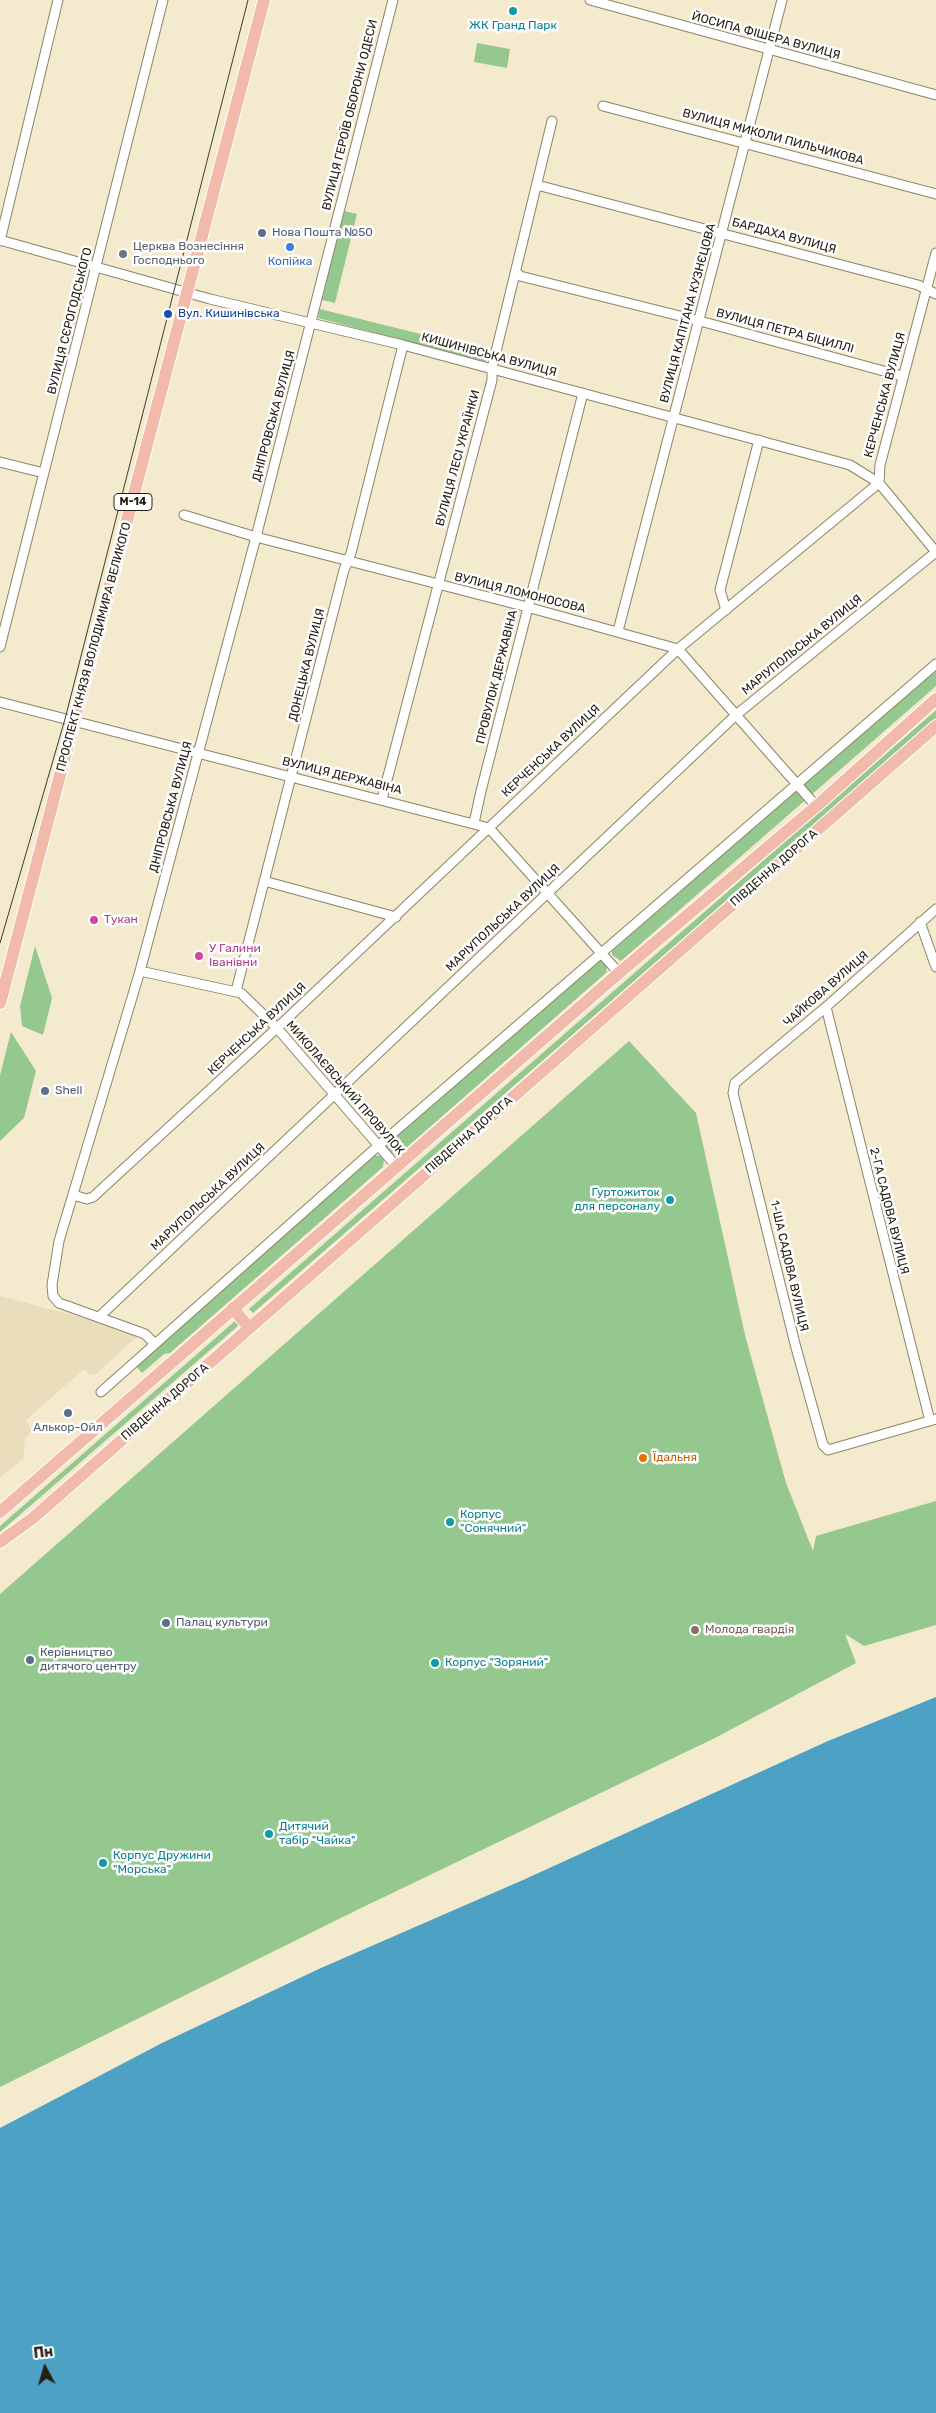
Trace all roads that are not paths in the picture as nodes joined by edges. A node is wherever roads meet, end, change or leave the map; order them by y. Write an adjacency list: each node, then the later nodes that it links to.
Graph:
1 (58, 0): 15 (street)
2 (163, 0): 17 (street, ВУЛИЦЯ СЄРОГОДСЬКОГО)
3 (264, 0): 20 (main road, ПРОСПЕКТ КНЯЗЯ ВОЛОДИМИРА ВЕЛИКОГО / М-14)
4 (393, 0): 23 (street, ВУЛИЦЯ ГЕРОЇВ ОБОРОНИ ОДЕСИ)
5 (590, 0): 7 (street, ЙОСИПА ФІШЕРА ВУЛИЦЯ)
6 (782, 0): 7 (street, ВУЛИЦЯ КАПІТАНА КУЗНЄЦОВА)
7 (770, 50): 8 (street, ЙОСИПА ФІШЕРА ВУЛИЦЯ); 11 (street, ВУЛИЦЯ КАПІТАНА КУЗНЄЦОВА)
8 (936, 95)
9 (604, 106): 11 (street, ВУЛИЦЯ МИКОЛИ ПИЛЬЧИКОВА)
10 (552, 121): 12 (street, ВУЛИЦЯ ЛЕСІ УКРАЇНКИ)
11 (745, 142): 13 (street, ВУЛИЦЯ МИКОЛИ ПИЛЬЧИКОВА); 14 (street, ВУЛИЦЯ КАПІТАНА КУЗНЄЦОВА)
12 (537, 185): 14 (street, БАРДАХА ВУЛИЦЯ); 18 (street, ВУЛИЦЯ ЛЕСІ УКРАЇНКИ)
13 (936, 194)
14 (722, 233): 19 (street, БАРДАХА ВУЛИЦЯ); 22 (street, ВУЛИЦЯ КАПІТАНА КУЗНЄЦОВА)
15 (0, 240): 17 (street, КИШИНІВСЬКА ВУЛИЦЯ)
16 (936, 253): 19 (street, КЕРЧЕНСЬКА ВУЛИЦЯ)
17 (96, 267): 20 (street, КИШИНІВСЬКА ВУЛИЦЯ); 31 (street, ВУЛИЦЯ СЄРОГОДСЬКОГО)
18 (516, 272): 22 (street, ВУЛИЦЯ ПЕТРА БІЦИЛЛІ); 25 (street, ВУЛИЦЯ ЛЕСІ УКРАЇНКИ)
19 (927, 290): 21 (street, БАРДАХА ВУЛИЦЯ); 26 (street, КЕРЧЕНСЬКА ВУЛИЦЯ)
20 (189, 293): 23 (street, КИШИНІВСЬКА ВУЛИЦЯ); 47 (main road, ПРОСПЕКТ КНЯЗЯ ВОЛОДИМИРА ВЕЛИКОГО / М-14)
21 (936, 294)
22 (700, 320): 26 (street, ВУЛИЦЯ ПЕТРА БІЦИЛЛІ); 28 (street, ВУЛИЦЯ КАПІТАНА КУЗНЄЦОВА)
23 (311, 323): 24 (street, КИШИНІВСЬКА ВУЛИЦЯ); 34 (street, ДНІПРОВСЬКА ВУЛИЦЯ)
24 (404, 345): 25 (street, КИШИНІВСЬКА ВУЛИЦЯ); 36 (street, ДОНЕЦЬКА ВУЛИЦЯ)
25 (492, 368): 27 (street, КИШИНІВСЬКА ВУЛИЦЯ); 37 (street, ВУЛИЦЯ ЛЕСІ УКРАЇНКИ)
26 (902, 376): 32 (street, КЕРЧЕНСЬКА ВУЛИЦЯ)
27 (584, 393): 28 (street, КИШИНІВСЬКА ВУЛИЦЯ); 38 (street, ПРОВУЛОК ДЕРЖАВІНА)
28 (674, 417): 29 (street, КИШИНІВСЬКА ВУЛИЦЯ); 40 (street, ВУЛИЦЯ КАПІТАНА КУЗНЄЦОВА)
29 (759, 440): 32 (street, КИШИНІВСЬКА ВУЛИЦЯ); 39 (street)
30 (0, 462): 31 (street)
31 (44, 473): 41 (street, ВУЛИЦЯ СЄРОГОДСЬКОГО)
32 (879, 483): 35 (street, КИШИНІВСЬКА ВУЛИЦЯ); 39 (street, КЕРЧЕНСЬКА ВУЛИЦЯ)
33 (184, 515): 34 (street, ВУЛИЦЯ ЛОМОНОСОВА)
34 (256, 537): 36 (street, ВУЛИЦЯ ЛОМОНОСОВА); 49 (street, ДНІПРОВСЬКА ВУЛИЦЯ)
35 (936, 552): 46 (street, МАРІУПОЛЬСЬКА ВУЛИЦЯ)
36 (348, 560): 37 (street, ВУЛИЦЯ ЛОМОНОСОВА); 50 (street, ДОНЕЦЬКА ВУЛИЦЯ)
37 (437, 585): 38 (street, ВУЛИЦЯ ЛОМОНОСОВА); 52 (street, ВУЛИЦЯ ЛЕСІ УКРАЇНКИ)
38 (527, 607): 40 (street, ВУЛИЦЯ ЛОМОНОСОВА); 54 (street, ПРОВУЛОК ДЕРЖАВІНА)
39 (726, 610): 42 (street, КЕРЧЕНСЬКА ВУЛИЦЯ)
40 (618, 631): 42 (street, ВУЛИЦЯ ЛОМОНОСОВА)
41 (0, 647)
42 (678, 649): 46 (street); 55 (street, КЕРЧЕНСЬКА ВУЛИЦЯ)
43 (936, 664): 51 (street)
44 (936, 699): 53 (main road, ПІВДЕННА ДОРОГА)
45 (0, 702): 47 (street, ВУЛИЦЯ ДЕРЖАВІНА)
46 (736, 715): 51 (street); 57 (street, МАРІУПОЛЬСЬКА ВУЛИЦЯ)
47 (75, 722): 49 (street, ВУЛИЦЯ ДЕРЖАВІНА); 66 (main road, ПРОСПЕКТ КНЯЗЯ ВОЛОДИМИРА ВЕЛИКОГО / М-14)
48 (936, 726): 76 (main road, ПІВДЕННА ДОРОГА)
49 (198, 753): 50 (street, ВУЛИЦЯ ДЕРЖАВІНА); 63 (street, ДНІПРОВСЬКА ВУЛИЦЯ)
50 (292, 776): 52 (street, ВУЛИЦЯ ДЕРЖАВІНА); 56 (street, ДОНЕЦЬКА ВУЛИЦЯ)
51 (797, 783): 53 (street); 61 (street)
52 (382, 799): 54 (street, ВУЛИЦЯ ДЕРЖАВІНА)
53 (816, 806): 64 (main road, ПІВДЕННА ДОРОГА)
54 (474, 823): 55 (street, ВУЛИЦЯ ДЕРЖАВІНА)
55 (488, 828): 57 (street, ВУЛИЦЯ ДЕРЖАВІНА); 59 (street, КЕРЧЕНСЬКА ВУЛИЦЯ)
56 (264, 881): 59 (street); 65 (street, ДОНЕЦЬКА ВУЛИЦЯ)
57 (548, 893): 61 (street, ВУЛИЦЯ ДЕРЖАВІНА); 70 (street, МАРІУПОЛЬСЬКА ВУЛИЦЯ)
58 (936, 909): 60 (street, ЧАЙКОВА ВУЛИЦЯ)
59 (396, 917): 68 (street, КЕРЧЕНСЬКА ВУЛИЦЯ)
60 (920, 922): 62 (street); 67 (street, ЧАЙКОВА ВУЛИЦЯ)
61 (603, 954): 64 (street, ВУЛИЦЯ ДЕРЖАВІНА); 71 (street)
62 (936, 967)
63 (140, 972): 65 (street, МИКОЛАЄВСЬКИЙ ПРОВУЛОК); 73 (street, ДНІПРОВСЬКА ВУЛИЦЯ)
64 (619, 973): 72 (main road, ПІВДЕННА ДОРОГА)
65 (236, 991): 68 (street, МИКОЛАЄВСЬКИЙ ПРОВУЛОК)
66 (0, 1003)
67 (826, 1007): 69 (street, ЧАЙКОВА ВУЛИЦЯ); 79 (street, 2-ГА САДОВА ВУЛИЦЯ)
68 (277, 1028): 70 (street, МИКОЛАЄВСЬКИЙ ПРОВУЛОК); 73 (street, КЕРЧЕНСЬКА ВУЛИЦЯ)
69 (733, 1088): 79 (street, 1-ША САДОВА ВУЛИЦЯ)
70 (334, 1094): 71 (street, МИКОЛАЄВСЬКИЙ ПРОВУЛОК); 75 (street, МАРІУПОЛЬСЬКА ВУЛИЦЯ)
71 (378, 1146): 72 (street, МИКОЛАЄВСЬКИЙ ПРОВУЛОК); 77 (street)
72 (396, 1167): 74 (main road, ПІВДЕННА ДОРОГА)
73 (73, 1195): 75 (street, ДНІПРОВСЬКА ВУЛИЦЯ)
74 (233, 1308): 76 (main road); 80 (main road, ПІВДЕННА ДОРОГА)
75 (99, 1317): 77 (street)
76 (249, 1328): 81 (main road, ПІВДЕННА ДОРОГА)
77 (155, 1344): 78 (street)
78 (101, 1392)
79 (933, 1420)
80 (0, 1512)
81 (0, 1542)

